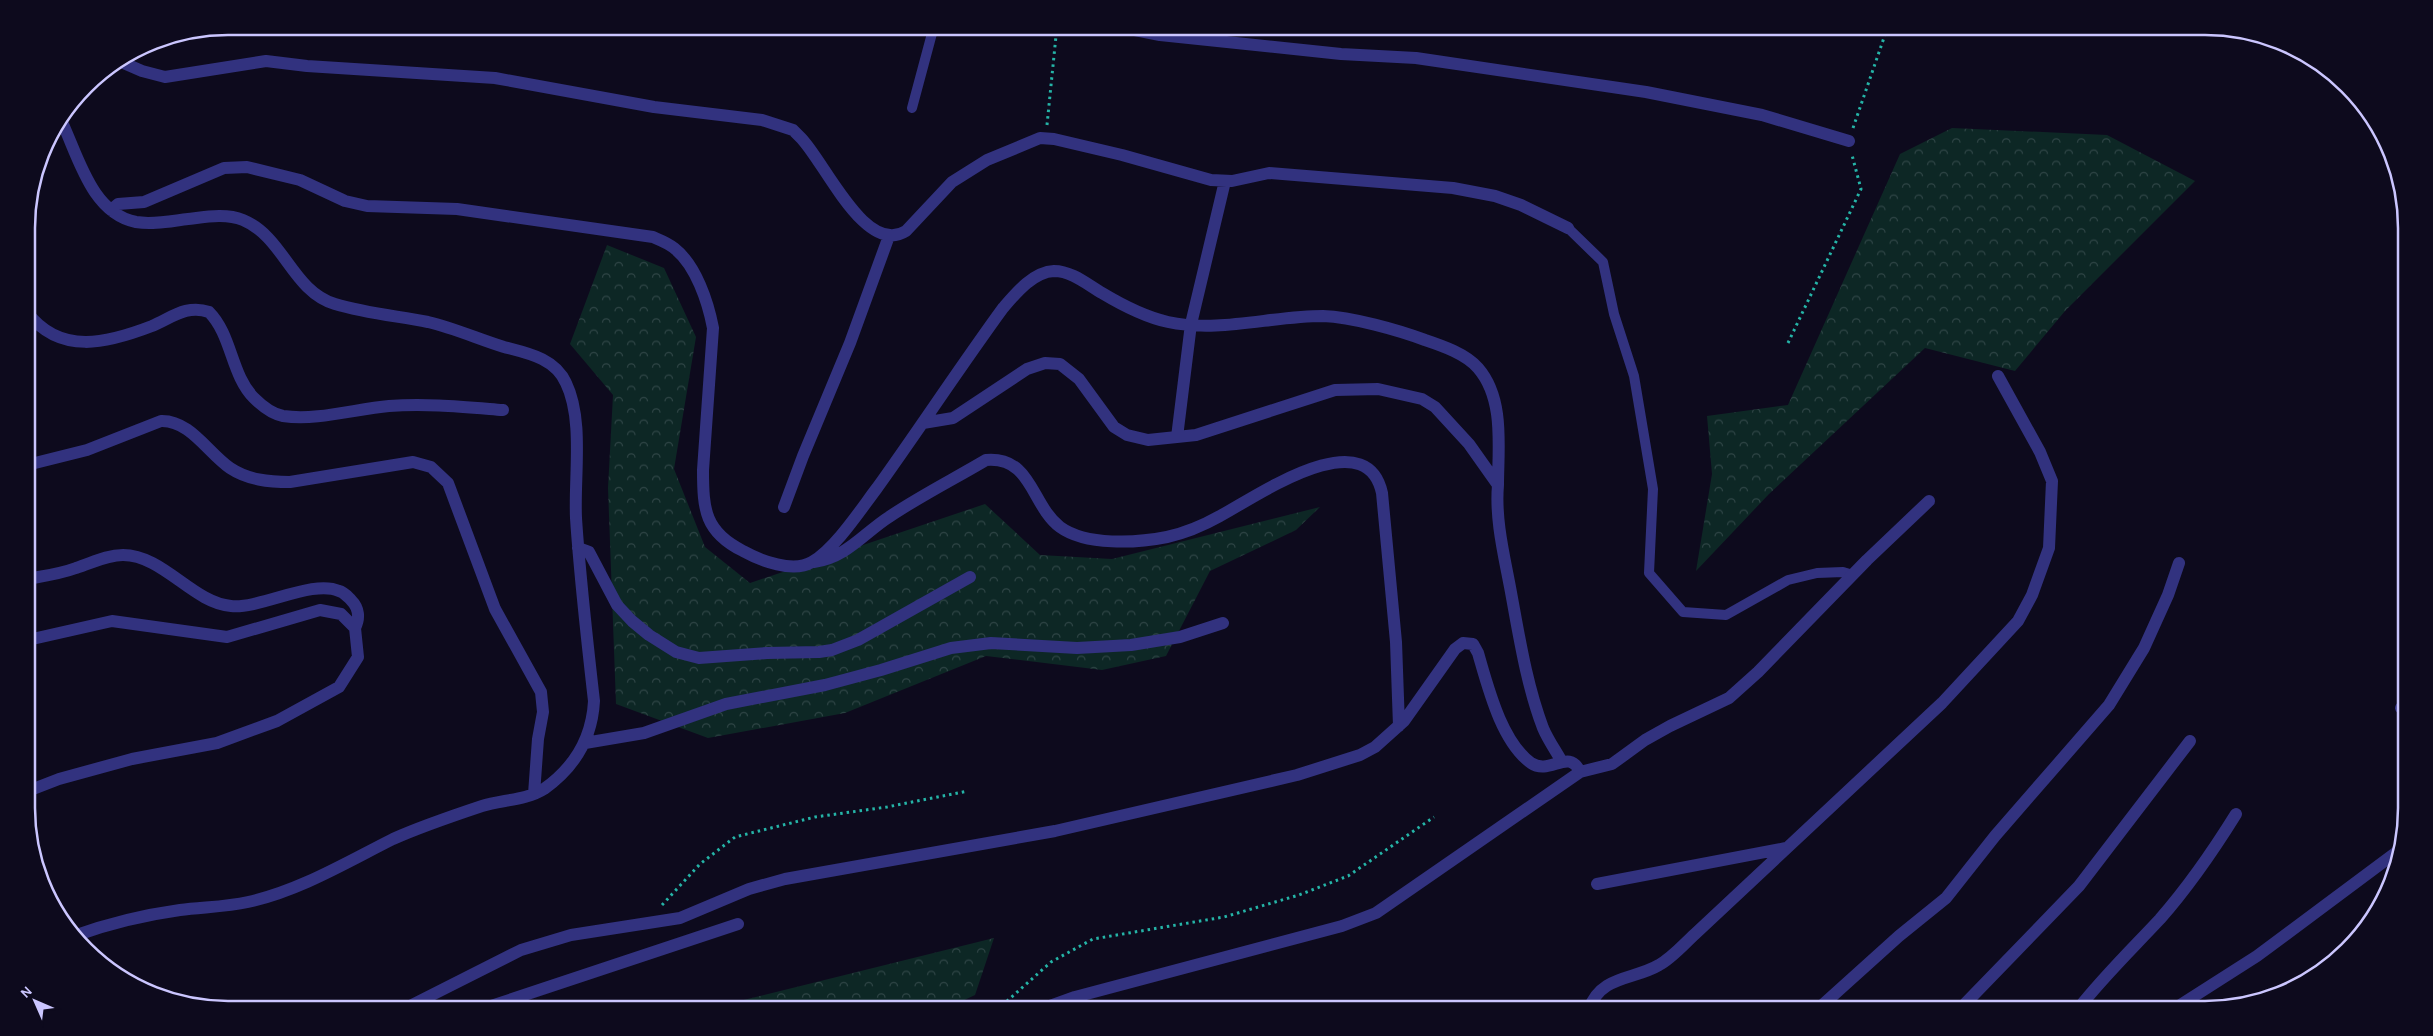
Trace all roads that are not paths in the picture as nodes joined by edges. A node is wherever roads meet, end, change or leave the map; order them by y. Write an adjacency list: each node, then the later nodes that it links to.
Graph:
1 (932, 35): 4 (lane)
2 (1160, 35): 6 (street)
3 (127, 64): 10 (street)
4 (912, 108)
5 (64, 127): 8 (street)
6 (1849, 141)
7 (1225, 181): 9 (street); 10 (street); 12 (street)
8 (110, 210): 21 (street); 22 (street)
9 (1568, 228): 24 (lane)
10 (889, 236): 20 (street)
11 (35, 320): 14 (street)
12 (1191, 324): 15 (street); 16 (street); 18 (street)
13 (1998, 376): 38 (street)
14 (503, 410)
15 (923, 423): 16 (street); 22 (street)
16 (1177, 437): 18 (street)
17 (35, 462): 36 (street)
18 (1498, 485): 33 (street)
19 (1929, 501): 24 (street)
20 (784, 507)
21 (578, 548): 25 (street); 32 (street)
22 (812, 562): 30 (street)
23 (2179, 563): 47 (street)
24 (1852, 575): 34 (street)
25 (970, 577)
26 (35, 578): 28 (street)
27 (1223, 623): 32 (street)
28 (355, 628): 29 (street); 35 (street)
29 (35, 638)
30 (1399, 726): 33 (street); 43 (street)
31 (2190, 742): 48 (street)
32 (585, 743): 36 (street)
33 (1562, 762): 34 (street)
34 (1580, 772): 45 (street)
35 (35, 788)
36 (534, 794): 42 (street)
37 (2236, 814): 49 (street)
38 (1786, 848): 40 (street); 46 (street)
39 (2391, 856): 50 (street)
40 (1597, 884)
41 (738, 924): 44 (street)
42 (82, 934)
43 (420, 1001)
44 (505, 1001)
45 (1064, 1001)
46 (1592, 1001)
47 (1827, 1001)
48 (1968, 1001)
49 (2084, 1001)
50 (2187, 1001)

